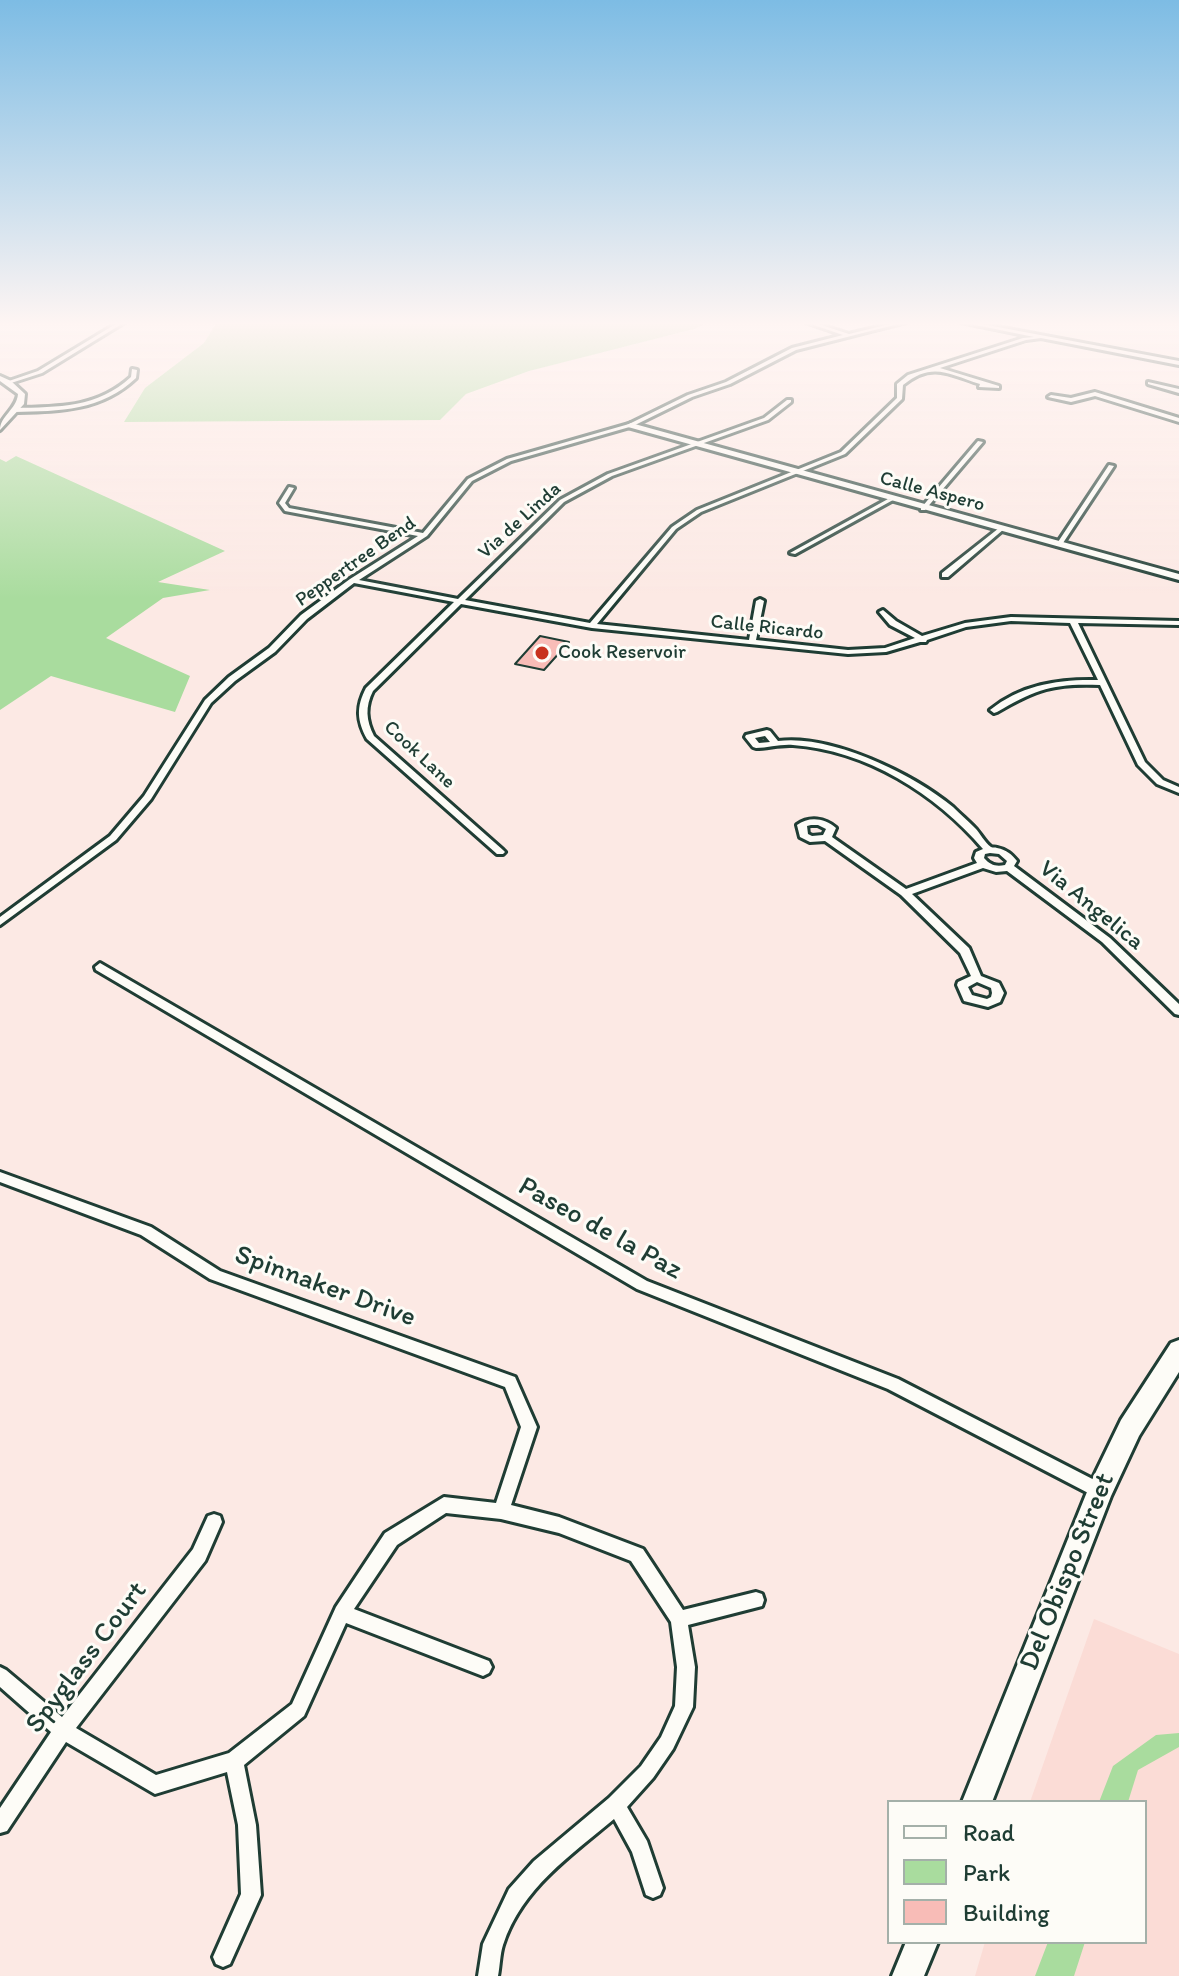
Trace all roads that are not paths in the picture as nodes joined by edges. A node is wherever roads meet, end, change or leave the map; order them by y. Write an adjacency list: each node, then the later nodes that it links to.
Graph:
1 (653, 414): 4 (street, Peppertree Bend)
2 (772, 414): 6 (street, Via de Linda)
3 (883, 414): 8 (street)
4 (631, 425): 6 (street, Calle Aspero); 13 (street, Peppertree Bend)
5 (980, 442): 11 (street)
6 (696, 445): 8 (street, Calle Aspero); 20 (street, Via de Linda)
7 (1111, 466): 14 (street)
8 (798, 473): 10 (street, Calle Aspero); 24 (street)
9 (291, 488): 13 (street)
10 (890, 500): 11 (street, Calle Aspero); 15 (street)
11 (923, 509): 12 (street, Calle Aspero)
12 (1001, 529): 14 (street, Calle Aspero); 16 (street)
13 (425, 535): 18 (street, Peppertree Bend)
14 (1059, 545): 17 (street, Calle Aspero)
15 (793, 553)
16 (945, 575)
17 (1179, 577)
18 (353, 581): 20 (street, Calle Ricardo); 37 (street, Peppertree Bend)
19 (760, 601): 26 (street)
20 (456, 603): 24 (street, Calle Ricardo); 33 (street, Cook Lane)
21 (883, 612): 25 (street)
22 (1073, 620): 23 (street, Calle Ricardo); 25 (street, Calle Ricardo); 27 (street)
23 (1179, 623)
24 (592, 626): 26 (street, Calle Ricardo)
25 (923, 640): 26 (street, Calle Ricardo)
26 (752, 643)
27 (1102, 683): 28 (street); 30 (street)
28 (994, 710)
29 (774, 741): 32 (street, Via Angelica)
30 (1179, 790)
31 (827, 838): 36 (street)
32 (989, 850): 34 (street); 35 (street, Via Angelica)
33 (500, 852)
34 (983, 864): 35 (street, Via Angelica); 36 (street)
35 (1009, 867): 40 (street, Via Angelica)
36 (905, 893): 39 (street)
37 (0, 922)
38 (100, 967): 43 (street, Paseo de la Paz)
39 (977, 978)
40 (1179, 1011)
41 (0, 1177): 44 (street, Spinnaker Drive)
42 (1179, 1351): 43 (main road, Del Obispo Street)
43 (1100, 1491): 53 (main road, Del Obispo Street)
44 (501, 1511): 47 (street); 48 (street)
45 (214, 1522): 51 (street, Spyglass Court)
46 (756, 1600): 48 (street)
47 (342, 1613): 49 (street); 52 (street)
48 (679, 1619): 54 (street)
49 (483, 1667)
50 (0, 1676): 51 (street)
51 (63, 1730): 52 (street); 55 (street, Spyglass Court)
52 (234, 1761): 58 (street)
53 (978, 1800)
54 (616, 1805): 56 (street); 59 (street)
55 (0, 1824)
56 (653, 1888)
57 (921, 1944): 60 (main road)
58 (223, 1957)
59 (488, 1976)
60 (908, 1976)

